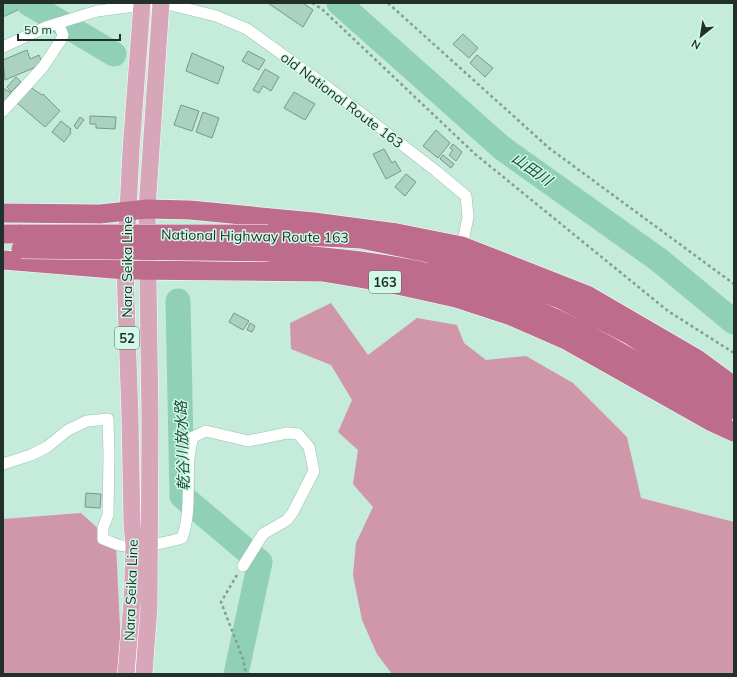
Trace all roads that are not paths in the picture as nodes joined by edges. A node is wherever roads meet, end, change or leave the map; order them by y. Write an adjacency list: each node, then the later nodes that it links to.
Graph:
1 (153, 4): 2 (street, old National Route 163); 5 (main road, Nara Seika Line / 52); 6 (main road, Nara Seika Line / 52); 10 (street, old National Route 163)
2 (58, 23): 3 (street, old National Route 163); 4 (street)
3 (3, 47)
4 (3, 111)
5 (147, 209): 6 (highway); 10 (highway); 12 (main road, Nara Seika Line / 52)
6 (127, 211): 7 (highway); 13 (main road, Nara Seika Line / 52)
7 (3, 213)
8 (12, 241): 9 (highway, National Highway Route 163 / 163, bridge)
9 (268, 243): 15 (highway, National Highway Route 163 / 163); 16 (highway, National Highway Route 163 / 163)
10 (462, 246): 14 (highway)
11 (3, 260): 13 (highway, 163)
12 (148, 269): 13 (highway, 163); 17 (highway, 163); 19 (main road, Nara Seika Line / 52)
13 (125, 270): 19 (main road, Nara Seika Line / 52)
14 (734, 386)
15 (734, 402)
16 (734, 421)
17 (734, 432)
18 (3, 464): 19 (street)
19 (142, 544): 20 (street); 21 (main road, Nara Seika Line / 52); 22 (main road, Nara Seika Line / 52)
20 (243, 566)
21 (126, 674)
22 (144, 674)

